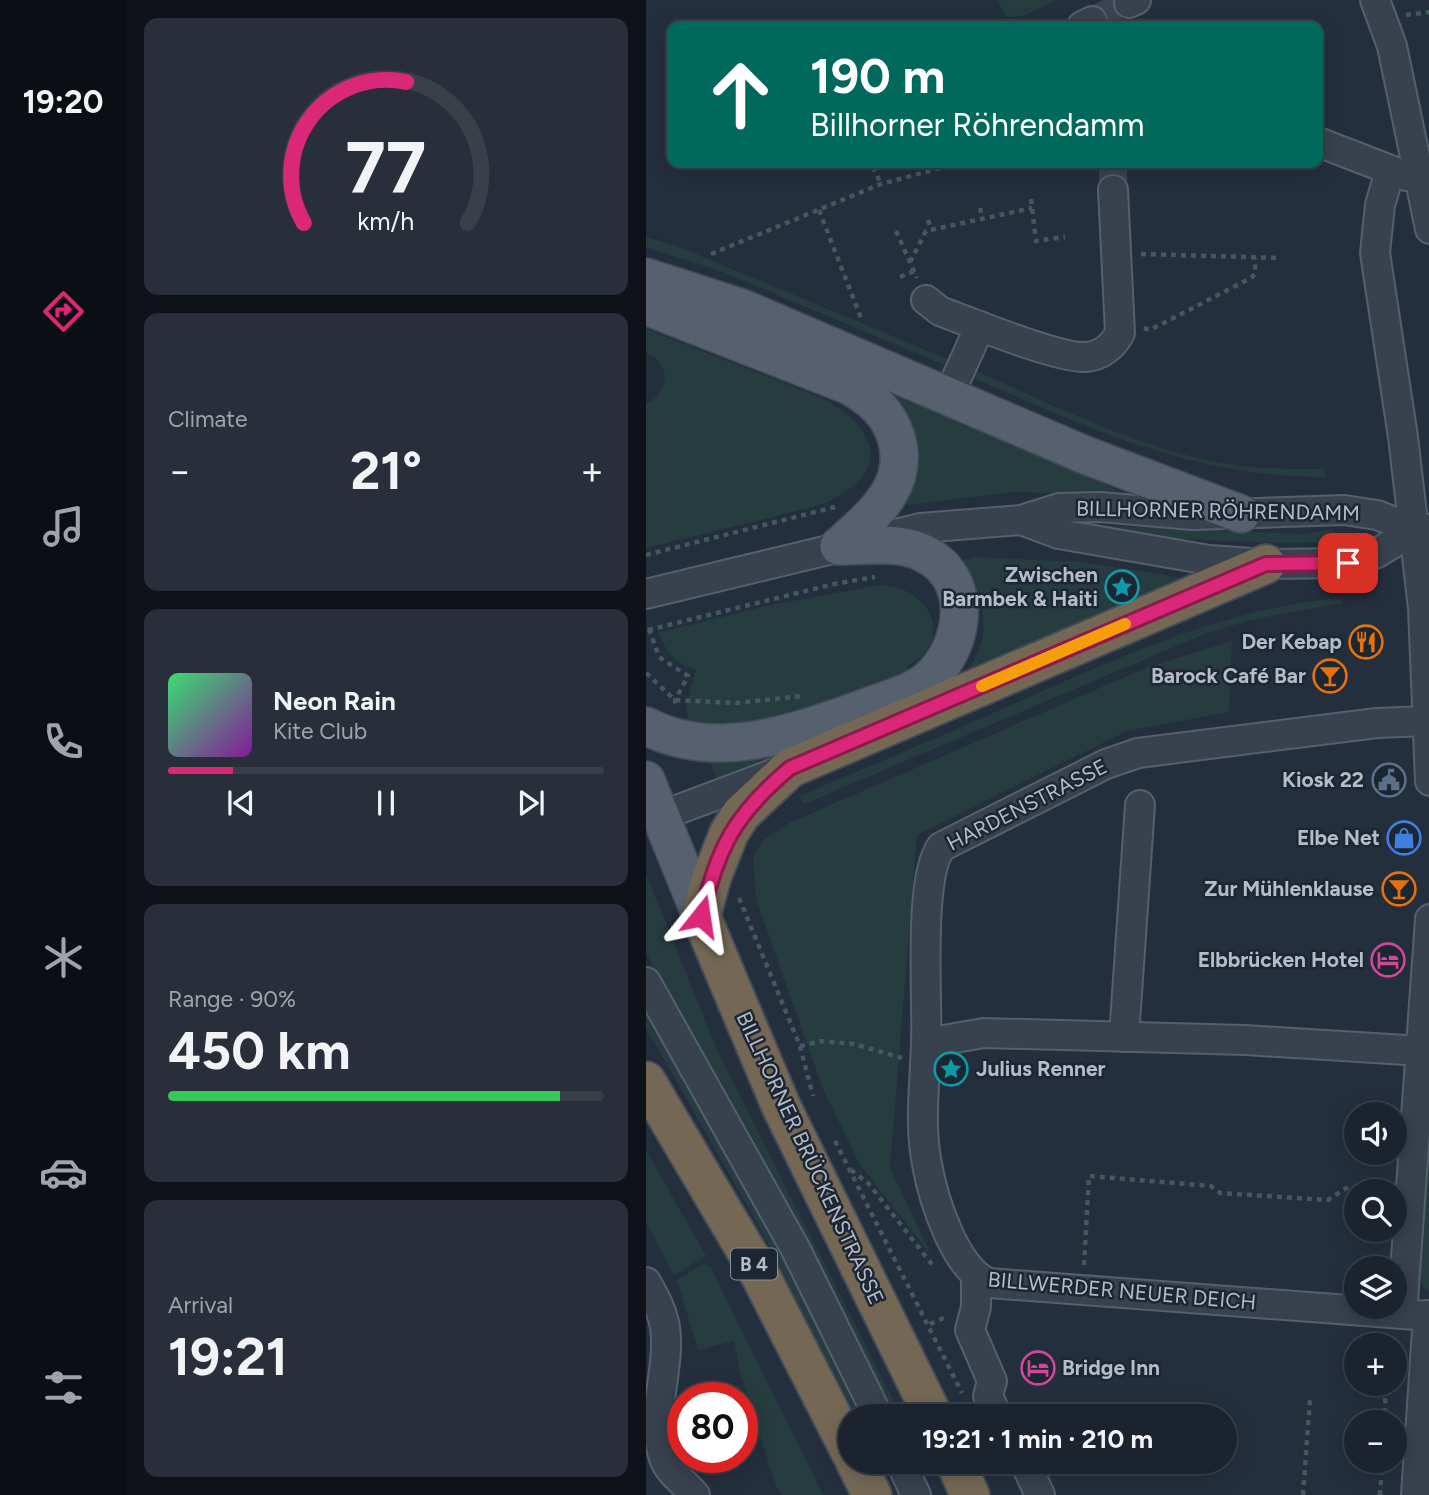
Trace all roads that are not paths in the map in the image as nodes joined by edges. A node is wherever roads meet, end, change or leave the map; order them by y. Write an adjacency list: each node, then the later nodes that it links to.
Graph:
1 (1375, 0): 4 (street)
2 (1323, 144): 3 (street)
3 (1390, 171): 4 (street); 14 (street)
4 (1424, 181): 6 (street)
5 (1113, 190): 10 (street)
6 (1429, 229)
7 (646, 277): 11 (main road)
8 (926, 300): 10 (street)
9 (646, 306): 15 (main road)
10 (980, 326): 11 (street)
11 (949, 395): 12 (main road)
12 (1241, 514): 13 (street, BILLHORNER RÖHRENDAMM); 14 (street, BILLHORNER RÖHRENDAMM)
13 (1021, 520): 15 (street, BILLHORNER RÖHRENDAMM); 16 (street, BILLHORNER RÖHRENDAMM)
14 (1422, 530): 16 (street, BILLHORNER RÖHRENDAMM); 18 (street)
15 (839, 546): 17 (street, BILLHORNER RÖHRENDAMM); 19 (main road)
16 (1266, 564): 20 (highway)
17 (646, 594)
18 (1427, 721): 22 (street); 29 (street, HARDENSTRASSE)
19 (646, 726)
20 (790, 768): 24 (street); 25 (highway)
21 (646, 779): 24 (main road, BILLHORNER BRÜCKENSTRASSE)
22 (1429, 781)
23 (1140, 805): 28 (street)
24 (651, 815): 25 (main road, BILLHORNER BRÜCKENSTRASSE)
25 (701, 916): 37 (highway, BILLHORNER BRÜCKENSTRASSE)
26 (1429, 919): 30 (street)
27 (646, 982): 36 (street)
28 (1124, 1037): 29 (street); 30 (street)
29 (927, 1043): 32 (street, BILLWERDER NEUER DEICH)
30 (1422, 1051): 34 (street)
31 (646, 1081): 40 (highway, B 4)
32 (974, 1275): 34 (street, BILLWERDER NEUER DEICH); 35 (street)
33 (646, 1282): 45 (street)
34 (1420, 1315): 50 (street)
35 (992, 1381): 38 (street); 39 (street)
36 (872, 1404)
37 (947, 1404)
38 (992, 1404)
39 (1003, 1404)
40 (838, 1428)
41 (862, 1474): 46 (highway)
42 (906, 1474): 47 (street)
43 (961, 1474): 48 (highway)
44 (1030, 1474): 49 (street)
45 (693, 1492)
46 (872, 1495)
47 (916, 1495)
48 (970, 1495)
49 (1040, 1495)
50 (1416, 1495)

